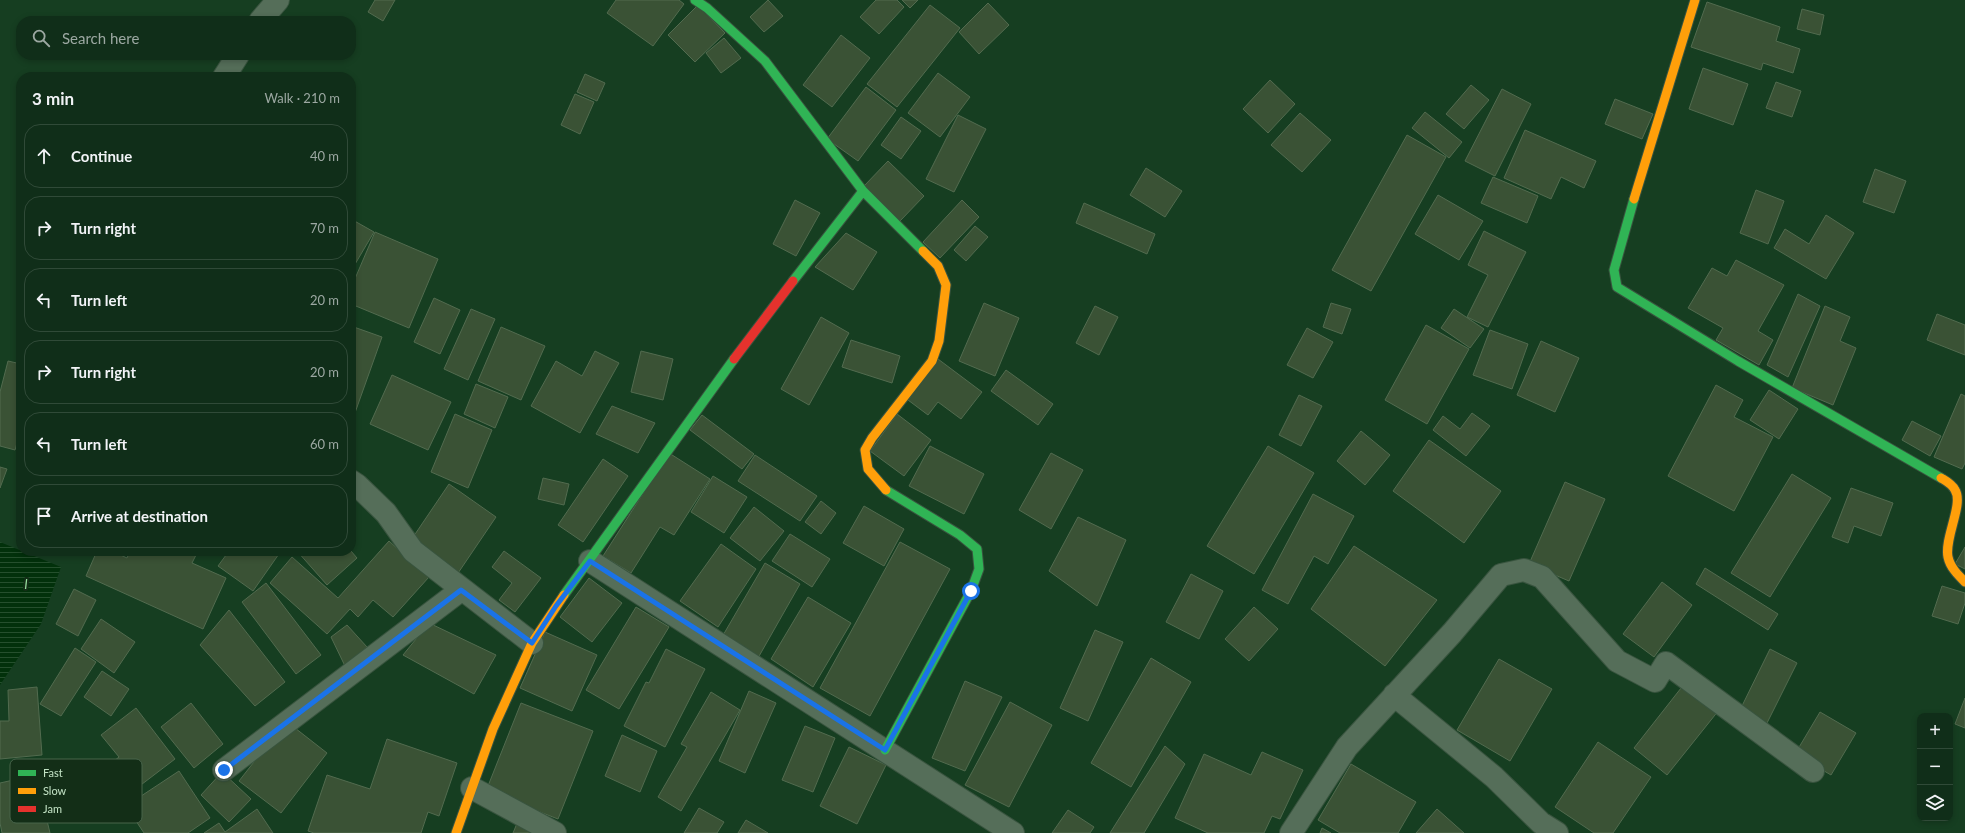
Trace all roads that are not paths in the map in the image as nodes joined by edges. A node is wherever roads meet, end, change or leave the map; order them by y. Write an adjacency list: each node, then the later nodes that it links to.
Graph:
1 (278, 0): 4 (street)
2 (695, 0): 7 (street)
3 (1695, 0): 10 (street)
4 (264, 16)
5 (235, 60): 6 (street)
6 (227, 72)
7 (863, 192): 9 (street); 14 (street)
8 (356, 484): 11 (street)
9 (590, 561): 12 (street); 14 (street)
10 (1965, 582)
11 (461, 590): 12 (street); 15 (street)
12 (532, 643): 17 (street)
13 (1394, 694): 16 (street); 21 (street); 22 (street)
14 (885, 750): 20 (street)
15 (224, 770)
16 (1813, 772)
17 (472, 788): 18 (street); 19 (street)
18 (456, 833)
19 (555, 833)
20 (1013, 833)
21 (1291, 833)
22 (1557, 833)

